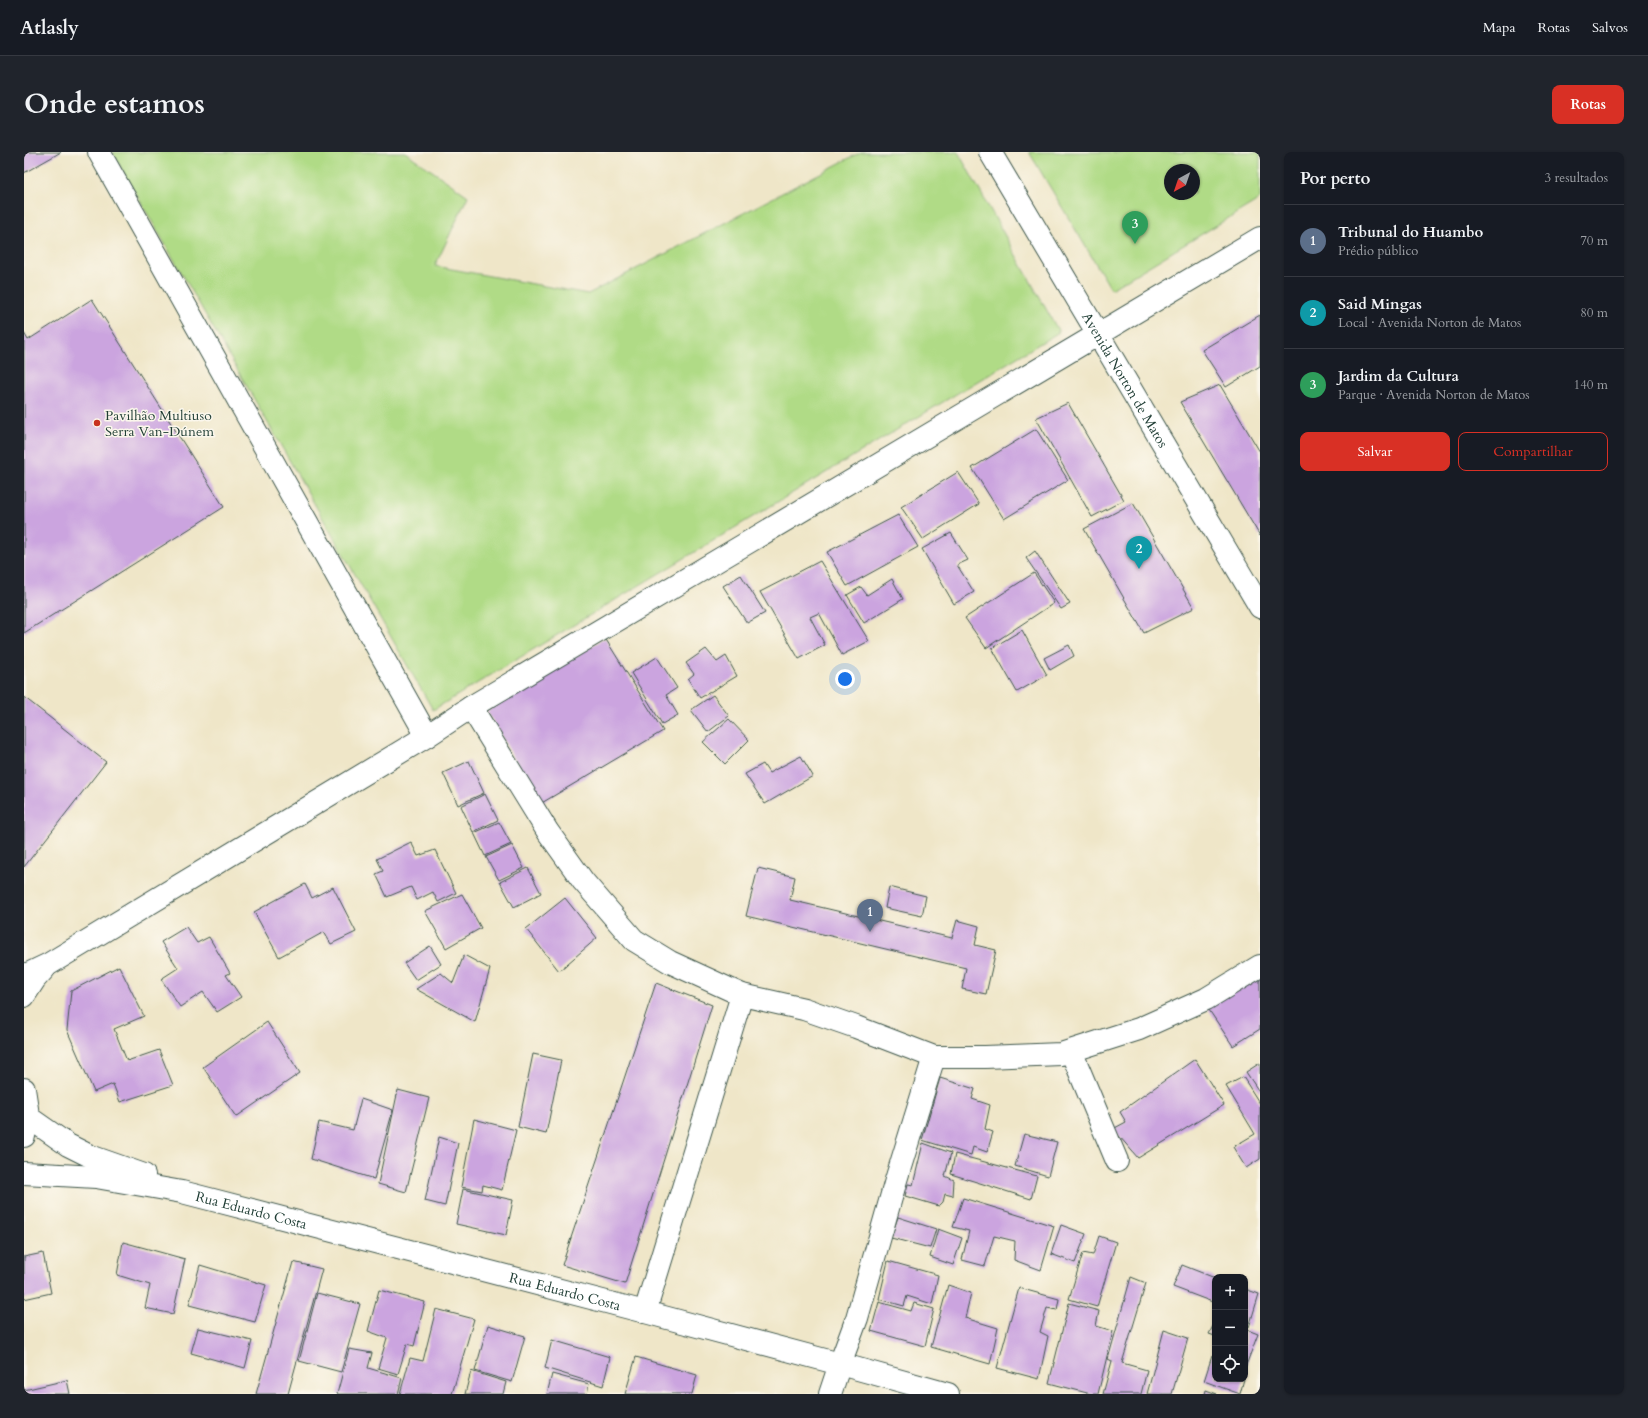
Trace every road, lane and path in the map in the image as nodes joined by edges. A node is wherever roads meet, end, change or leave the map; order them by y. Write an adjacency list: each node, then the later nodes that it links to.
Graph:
1 (99, 152): 7 (street)
2 (990, 152): 4 (street, Avenida Norton de Matos)
3 (1260, 238): 4 (street)
4 (1098, 335): 5 (street, Avenida Norton de Matos); 6 (street)
5 (1260, 607)
6 (471, 707): 7 (street); 11 (street)
7 (427, 736): 8 (street)
8 (49, 964): 10 (street); 12 (street)
9 (1260, 966): 13 (street)
10 (24, 976)
11 (742, 995): 14 (street); 21 (street)
12 (24, 996)
13 (1071, 1051): 14 (street); 18 (street)
14 (934, 1057): 22 (street)
15 (24, 1090): 16 (street)
16 (28, 1115): 17 (street); 20 (street, Rua Eduardo Costa)
17 (24, 1136)
18 (1117, 1161)
19 (24, 1173): 20 (street, Rua Eduardo Costa)
20 (182, 1192): 21 (street, Rua Eduardo Costa)
21 (645, 1312): 22 (street, Rua Eduardo Costa)
22 (840, 1364): 23 (street); 24 (street, Rua Eduardo Costa)
23 (830, 1394)
24 (948, 1394)

